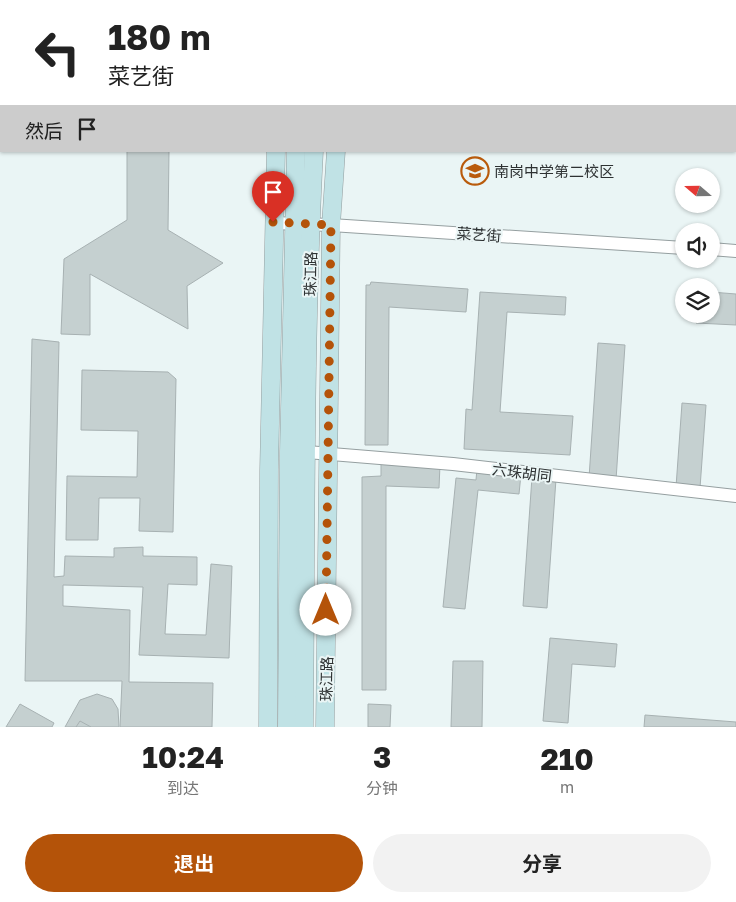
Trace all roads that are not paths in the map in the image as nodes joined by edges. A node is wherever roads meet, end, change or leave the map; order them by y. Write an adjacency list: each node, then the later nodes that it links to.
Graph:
1 (276, 152): 5 (main road)
2 (296, 152): 6 (main road, 珠江路)
3 (314, 152): 6 (main road, 珠江路)
4 (336, 152): 7 (main road, 珠江路)
5 (273, 222): 6 (street, 菜艺街); 14 (main road)
6 (302, 224): 7 (street, 菜艺街); 11 (main road, 珠江路); 15 (main road, 珠江路)
7 (331, 225): 8 (street, 菜艺街); 12 (main road, 珠江路)
8 (675, 247)
9 (720, 250): 10 (street)
10 (736, 251)
11 (307, 452): 12 (street, 六珠胡同); 16 (main road, 珠江路)
12 (328, 454): 13 (street, 六珠胡同); 17 (main road, 珠江路)
13 (736, 496)
14 (268, 727)
15 (288, 727)
16 (304, 727)
17 (325, 727)

